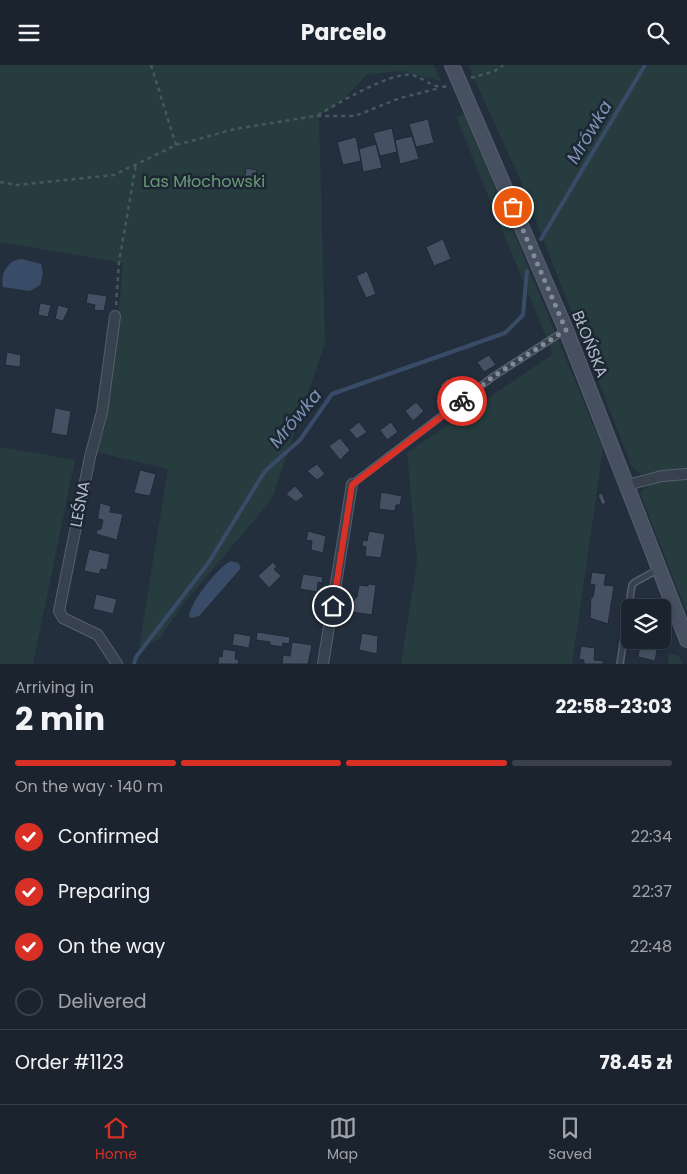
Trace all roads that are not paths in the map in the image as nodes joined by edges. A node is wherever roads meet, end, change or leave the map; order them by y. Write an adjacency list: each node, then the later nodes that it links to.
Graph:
1 (452, 65): 3 (main road, BŁOŃSKA)
2 (115, 316): 9 (street, LEŚNA)
3 (566, 330): 5 (lane); 6 (main road, BŁOŃSKA)
4 (687, 473): 6 (street)
5 (352, 485): 10 (street)
6 (627, 485): 7 (main road, BŁOŃSKA)
7 (660, 569): 8 (main road, BŁOŃSKA); 11 (lane)
8 (687, 640)
9 (117, 664)
10 (324, 664)
11 (620, 664)

